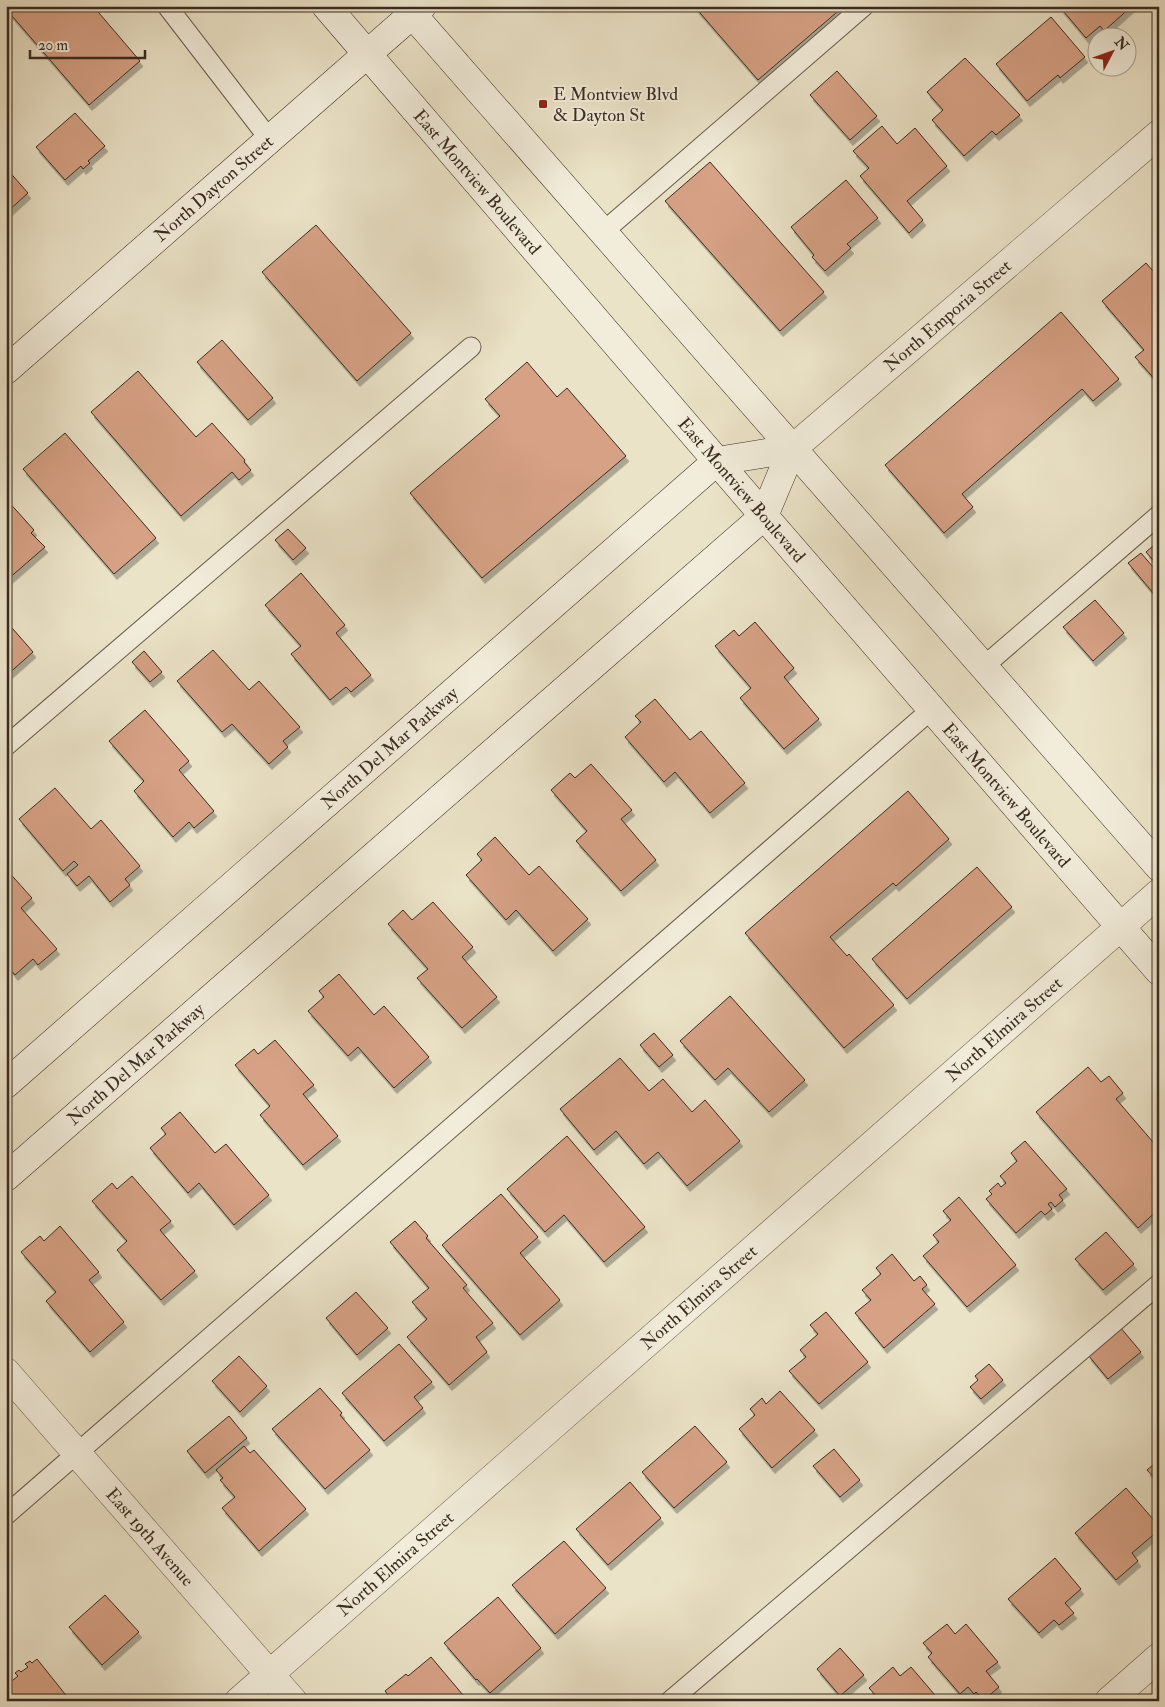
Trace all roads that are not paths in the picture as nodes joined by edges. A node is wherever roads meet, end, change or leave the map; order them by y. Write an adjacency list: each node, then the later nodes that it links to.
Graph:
1 (167, 6): 7 (lane)
2 (326, 6): 5 (street, East Montview Boulevard)
3 (864, 6): 8 (lane)
4 (413, 9): 5 (street, North Dayton Street); 8 (street)
5 (368, 54): 7 (street, North Dayton Street); 12 (street, East Montview Boulevard)
6 (1159, 134): 11 (street, North Emporia Street)
7 (270, 140): 10 (street, North Dayton Street)
8 (603, 232): 11 (street)
9 (470, 348): 17 (lane)
10 (6, 370)
11 (792, 449): 12 (street); 14 (street, North Emporia Street); 15 (street)
12 (717, 461): 14 (street, East Montview Boulevard); 22 (street, North Del Mar Parkway)
13 (1159, 515): 15 (lane)
14 (764, 516): 16 (street, East Montview Boulevard); 23 (street, North Del Mar Parkway)
15 (983, 667): 18 (street)
16 (932, 709): 20 (street, East Montview Boulevard); 26 (lane)
17 (6, 746)
18 (1159, 867)
19 (1159, 893): 20 (street, North Elmira Street)
20 (1120, 926): 21 (street, East Montview Boulevard); 29 (street, North Elmira Street)
21 (1159, 971)
22 (6, 1084)
23 (6, 1177)
24 (1159, 1284): 32 (lane)
25 (6, 1372): 26 (street, East 19th Avenue)
26 (77, 1453): 27 (lane); 29 (street, East 19th Avenue)
27 (6, 1515)
28 (1159, 1657): 33 (street)
29 (270, 1674): 30 (street, North Elmira Street); 31 (street, East 19th Avenue)
30 (239, 1701)
31 (293, 1701)
32 (670, 1701)
33 (1109, 1701)

